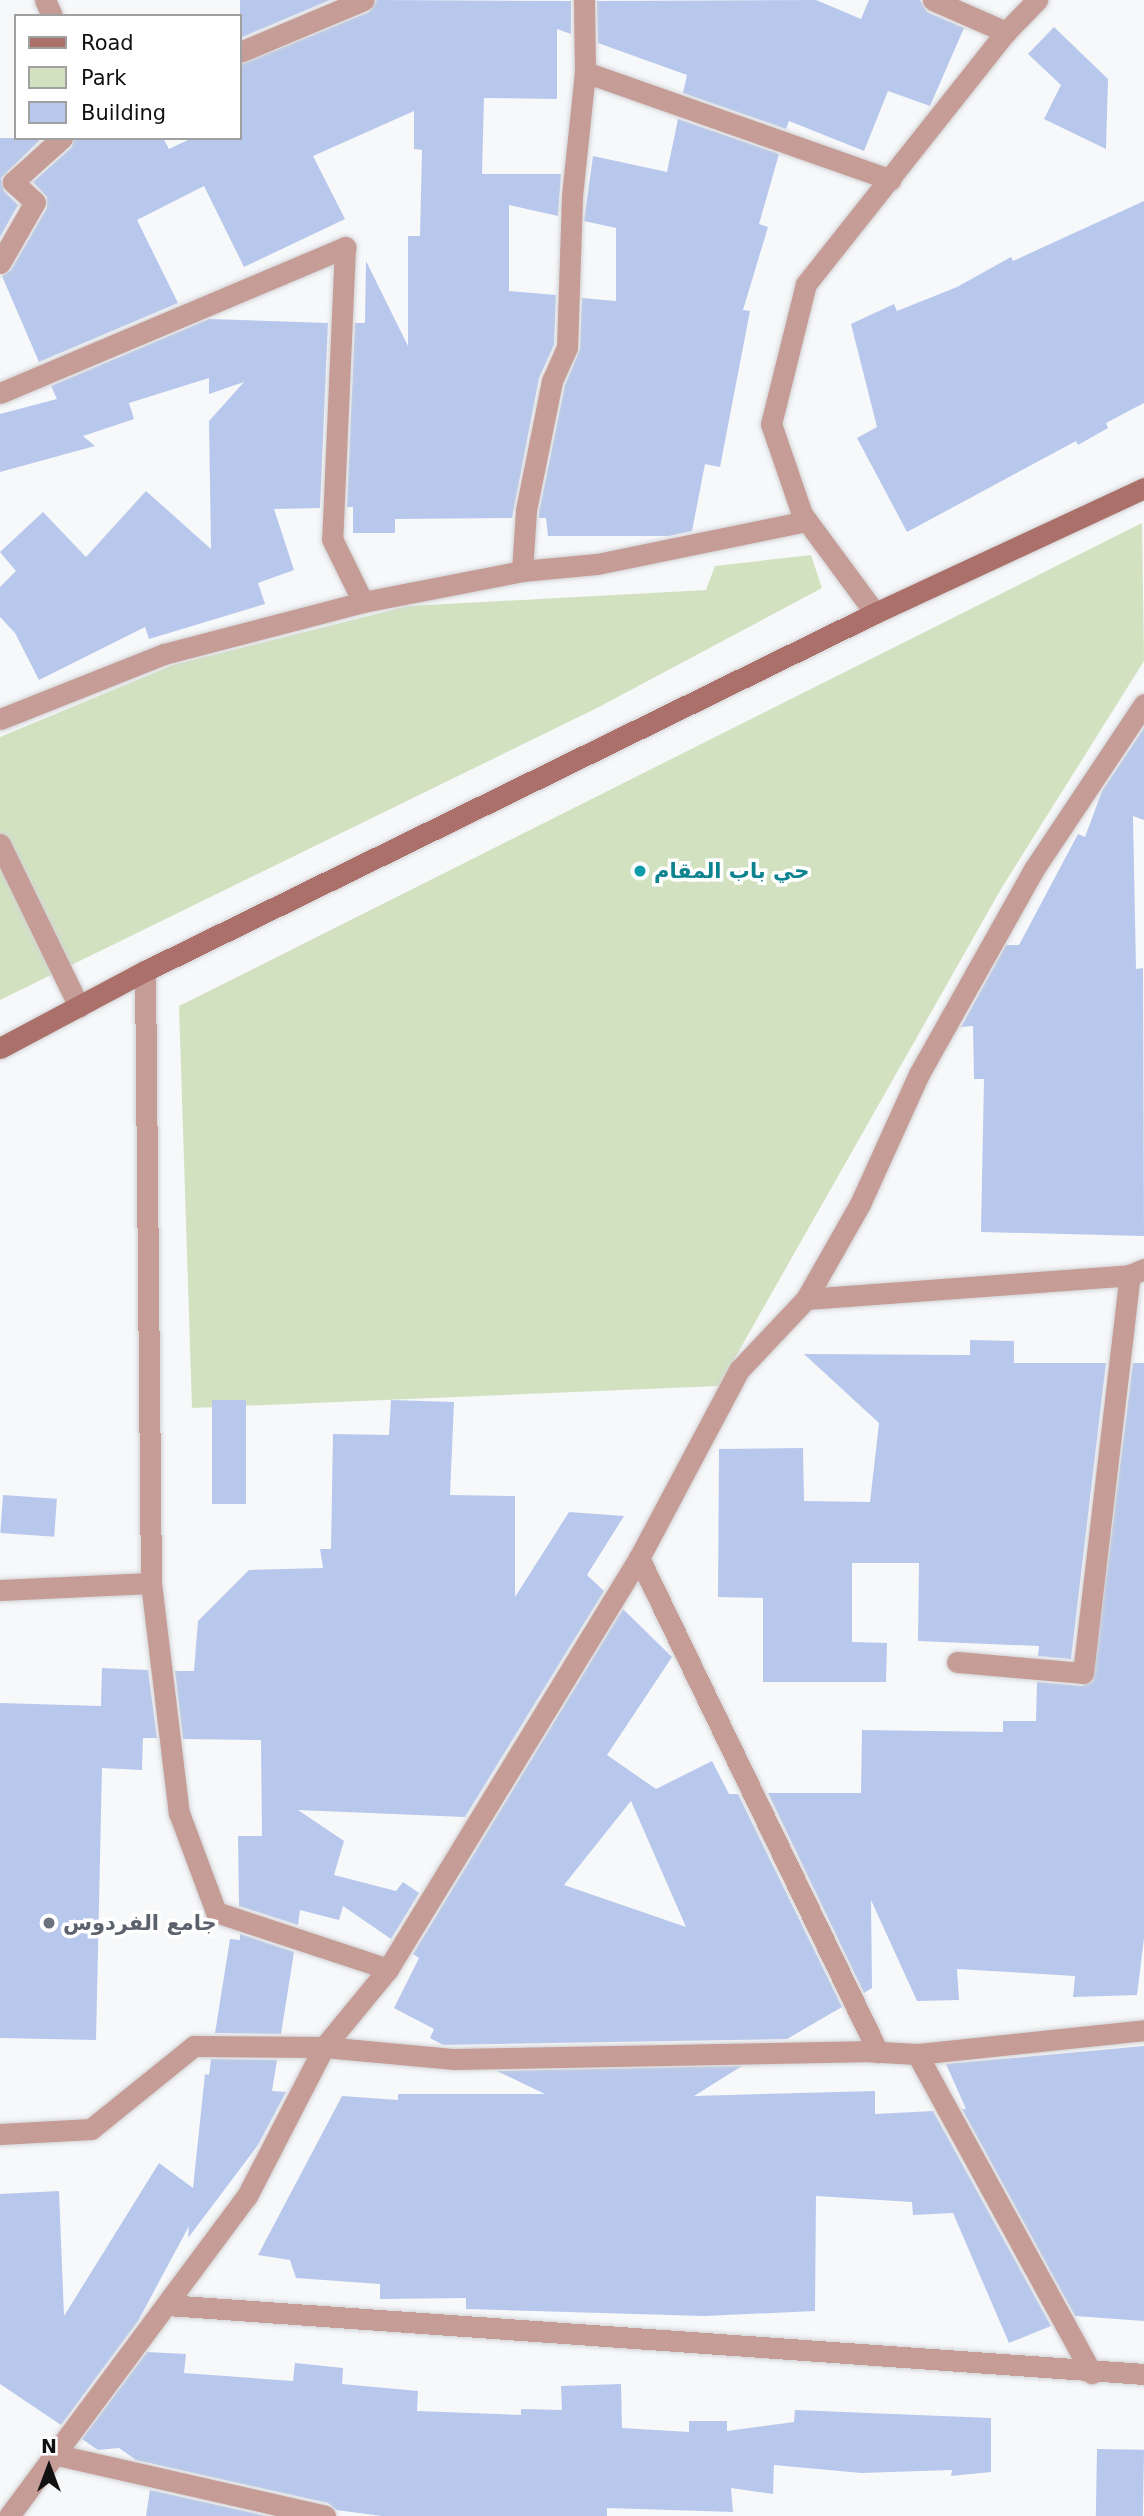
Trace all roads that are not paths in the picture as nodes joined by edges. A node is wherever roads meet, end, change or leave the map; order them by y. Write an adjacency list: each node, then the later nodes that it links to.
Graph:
1 (364, 0): 6 (street)
2 (584, 0): 7 (street)
3 (933, 0): 5 (street)
4 (1037, 0): 5 (street)
5 (1006, 32): 9 (street)
6 (242, 51)
7 (585, 72): 9 (street); 14 (street)
8 (60, 140): 10 (street)
9 (891, 180): 13 (street)
10 (0, 263)
11 (0, 393): 15 (street)
12 (1144, 488): 16 (main road)
13 (807, 521): 14 (street); 16 (street)
14 (522, 571): 15 (street)
15 (363, 602): 18 (street)
16 (875, 613): 20 (main road)
17 (1144, 704): 24 (street)
18 (0, 719)
19 (0, 844): 21 (street)
20 (145, 971): 21 (main road); 26 (street)
21 (79, 1007): 22 (main road)
22 (0, 1048)
23 (1137, 1272): 24 (street); 28 (street)
24 (806, 1299): 25 (street)
25 (639, 1558): 29 (street); 32 (street)
26 (151, 1583): 27 (street); 29 (street)
27 (0, 1590)
28 (957, 1662)
29 (388, 1969): 31 (street)
30 (1144, 2030): 33 (street)
31 (324, 2047): 32 (street); 34 (street); 35 (street)
32 (878, 2052): 33 (street)
33 (917, 2054): 36 (street)
34 (0, 2134)
35 (167, 2305): 36 (street); 38 (street)
36 (1092, 2373): 37 (street)
37 (1144, 2374)
38 (53, 2454): 39 (street); 40 (street)
39 (9, 2516)
40 (325, 2516)

